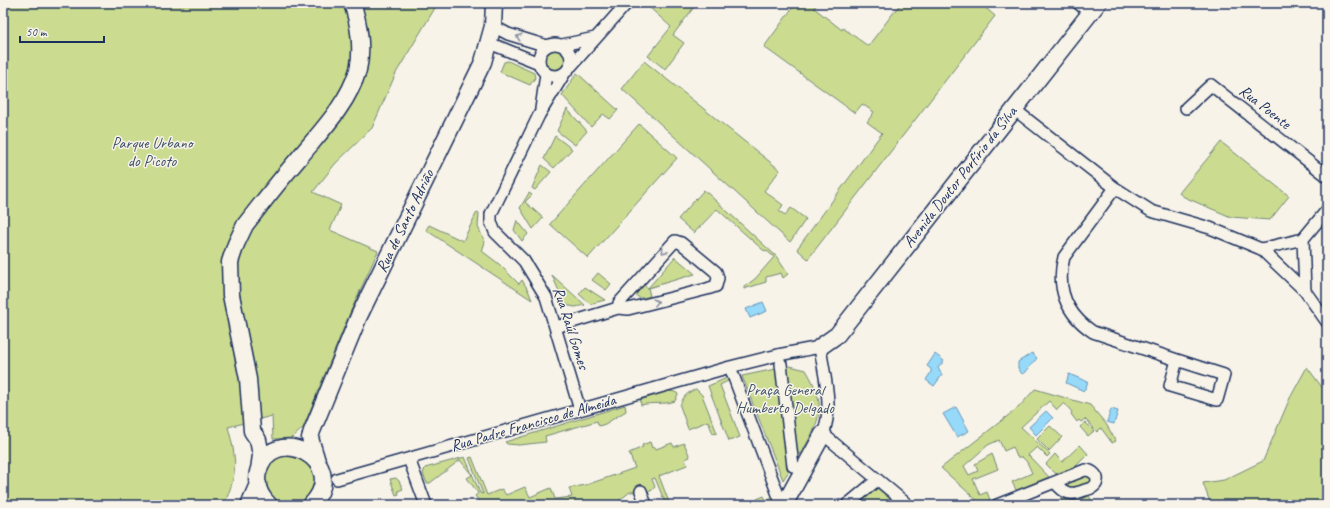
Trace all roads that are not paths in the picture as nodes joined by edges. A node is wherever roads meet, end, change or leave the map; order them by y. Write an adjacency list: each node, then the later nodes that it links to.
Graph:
1 (352, 3): 32 (main road)
2 (494, 3): 5 (main road, Rua de Santo Adrião)
3 (627, 3): 6 (street, Rua Raúl Gomes)
4 (1089, 6): 14 (main road, Avenida Doutor Porfírio da Silva)
5 (493, 26): 7 (main road, Rua de Santo Adrião); 9 (street, one-way to 5)
6 (595, 38): 8 (street); 11 (street, Rua Raúl Gomes)
7 (489, 43): 10 (street); 31 (main road, Rua de Santo Adrião)
8 (562, 45): 9 (street); 11 (street)
9 (547, 46): 10 (street)
10 (539, 63): 12 (street)
11 (568, 70): 12 (street); 15 (street, Rua Raúl Gomes)
12 (546, 74): 15 (street, Rua Raúl Gomes)
13 (1186, 108): 16 (street, Rua Poente)
14 (1014, 109): 17 (street); 25 (main road, Avenida Doutor Porfírio da Silva)
15 (540, 116): 24 (street, Rua Raúl Gomes)
16 (1327, 176)
17 (1115, 188): 20 (street); 26 (street)
18 (1327, 210): 19 (street)
19 (1303, 239): 20 (street); 21 (street)
20 (1261, 249): 21 (street)
21 (1305, 291): 23 (street)
22 (618, 308): 22 (street, one-way to 22); 24 (street)
23 (1327, 322)
24 (556, 327): 29 (street, Rua Raúl Gomes)
25 (820, 348): 28 (street); 30 (street)
26 (1177, 360): 26 (street)
27 (781, 364): 36 (street)
28 (730, 367): 29 (street, Rua Padre Francisco de Almeida); 47 (street)
29 (580, 410): 35 (street, Rua Padre Francisco de Almeida)
30 (823, 434): 39 (street); 47 (main road)
31 (310, 438): 33 (main road); 41 (main road)
32 (258, 440): 34 (main road); 37 (main road)
33 (296, 448): 34 (main road); 41 (main road, Rua Padre Francisco de Almeida)
34 (274, 452): 37 (main road)
35 (409, 459): 38 (street, Rua Padre Francisco de Almeida); 45 (street)
36 (793, 466)
37 (258, 477): 43 (main road); 44 (main road)
38 (337, 479): 41 (main road, Rua Padre Francisco de Almeida)
39 (877, 480): 48 (street); 49 (street)
40 (1055, 482): 50 (street)
41 (317, 488)
42 (641, 491): 46 (street)
43 (249, 505)
44 (269, 505)
45 (426, 505)
46 (646, 505)
47 (783, 505)
48 (847, 505)
49 (908, 505)
50 (997, 505)

